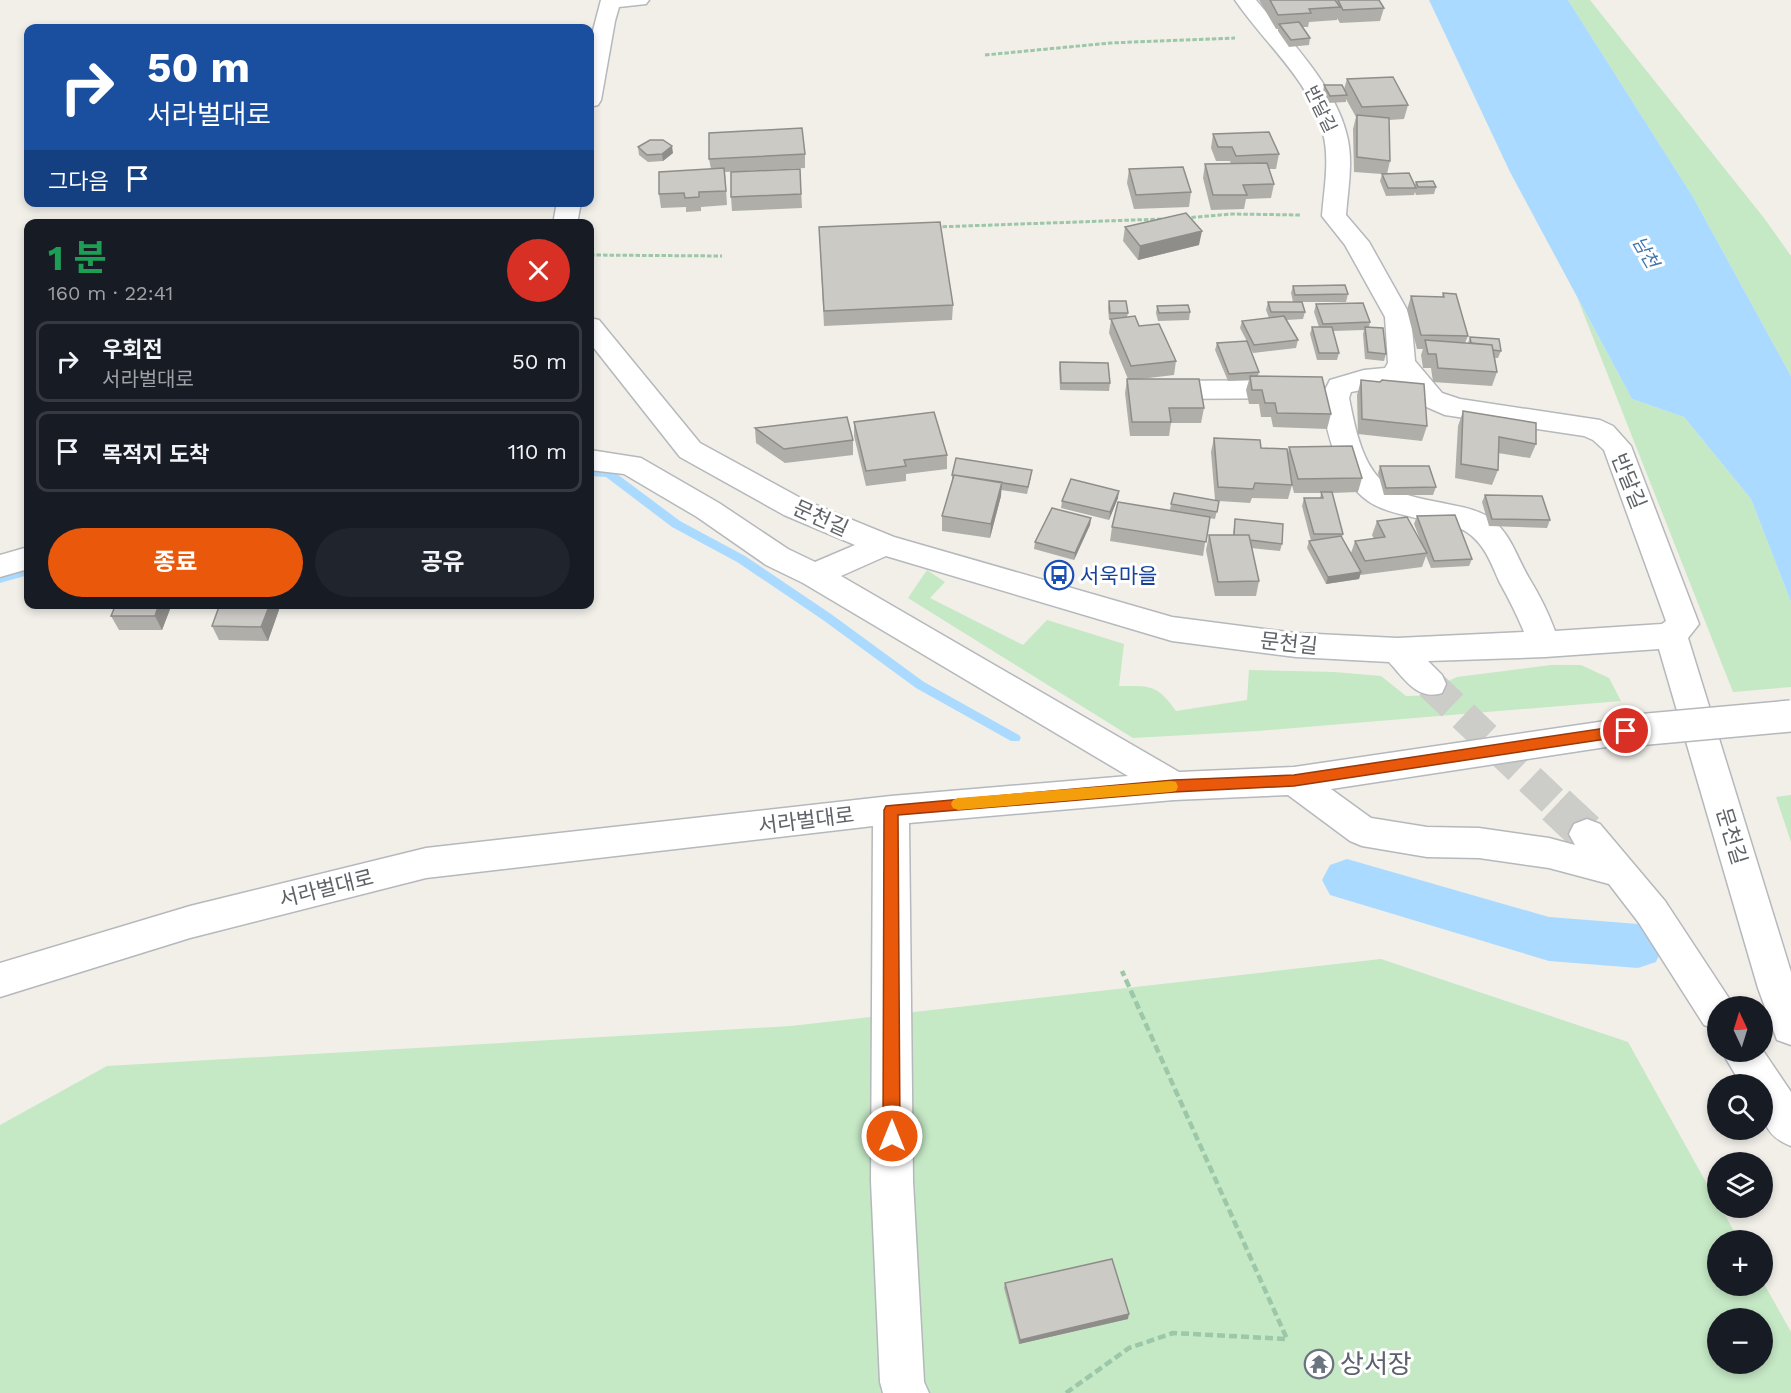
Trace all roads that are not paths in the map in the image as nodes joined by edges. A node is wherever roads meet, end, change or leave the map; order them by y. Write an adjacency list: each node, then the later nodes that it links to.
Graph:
1 (639, 0): 3 (street)
2 (1245, 0): 6 (street, 반달길)
3 (611, 1): 4 (street)
4 (594, 77)
5 (594, 331): 10 (street, 문천길)
6 (1402, 363): 7 (street); 14 (street, 반달길)
7 (1338, 390): 8 (street); 15 (street)
8 (1137, 391)
9 (594, 460): 13 (street)
10 (884, 545): 13 (street); 16 (street, 문천길)
11 (24, 559): 12 (street)
12 (0, 566)
13 (814, 575): 20 (street)
14 (1671, 634): 15 (street, 문천길); 26 (street, 문천길)
15 (1545, 645): 16 (street, 문천길)
16 (1397, 650): 17 (street)
17 (1430, 684)
18 (1791, 716): 19 (street, 서라벌대로, bridge)
19 (1294, 781): 20 (street, 서라벌대로); 23 (street)
20 (1174, 786): 21 (street, 서라벌대로)
21 (891, 810): 24 (street, 서라벌대로); 29 (street)
22 (1587, 834): 23 (street)
23 (1621, 872): 25 (street)
24 (0, 981)
25 (1707, 996)
26 (1791, 1027)
27 (1749, 1062): 28 (street)
28 (1791, 1127)
29 (906, 1393)

